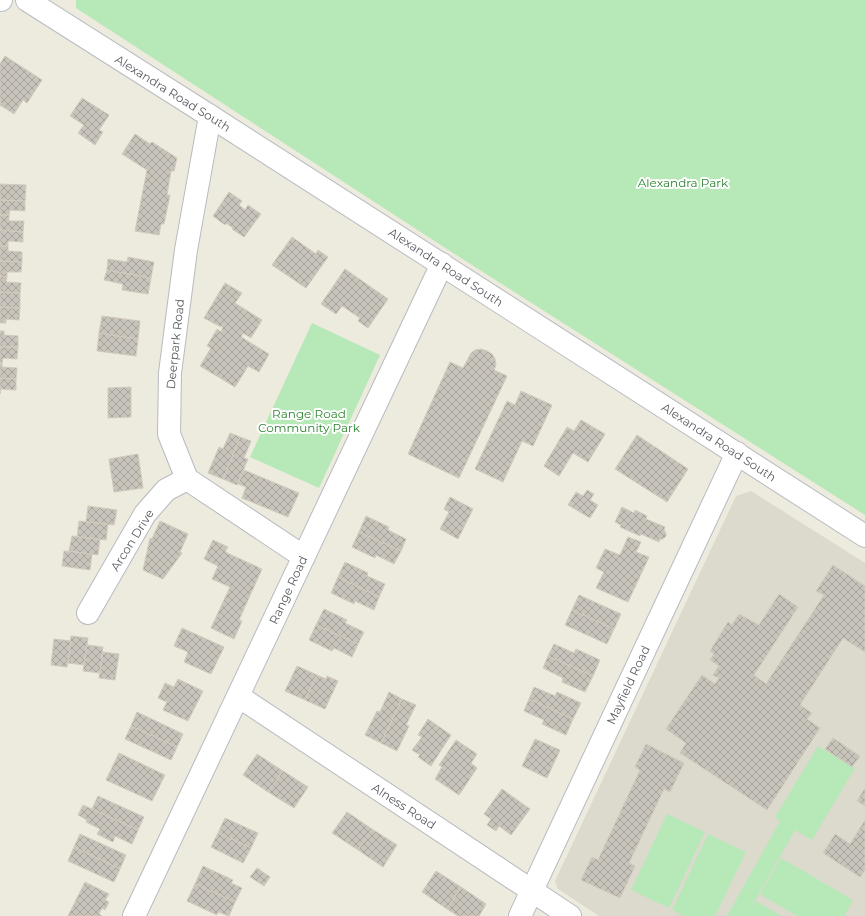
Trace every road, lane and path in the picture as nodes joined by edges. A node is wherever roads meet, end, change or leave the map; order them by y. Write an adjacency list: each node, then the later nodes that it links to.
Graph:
1 (24, 1): 2 (street, Alexandra Road South)
2 (210, 116): 3 (street, Alexandra Road South); 5 (street, Deerpark Road)
3 (442, 264): 4 (street, Alexandra Road South); 7 (street, Range Road)
4 (736, 454): 6 (street, Alexandra Road South); 10 (street, Mayfield Road)
5 (187, 479): 7 (street); 8 (street, Arcon Drive)
6 (865, 536)
7 (304, 557): 9 (street, Range Road)
8 (88, 613)
9 (238, 696): 10 (street, Alness Road); 11 (street, Range Road)
10 (532, 891): 12 (street, Mayfield Road); 13 (street, Alness Road)
11 (134, 916)
12 (520, 916)
13 (570, 916)

